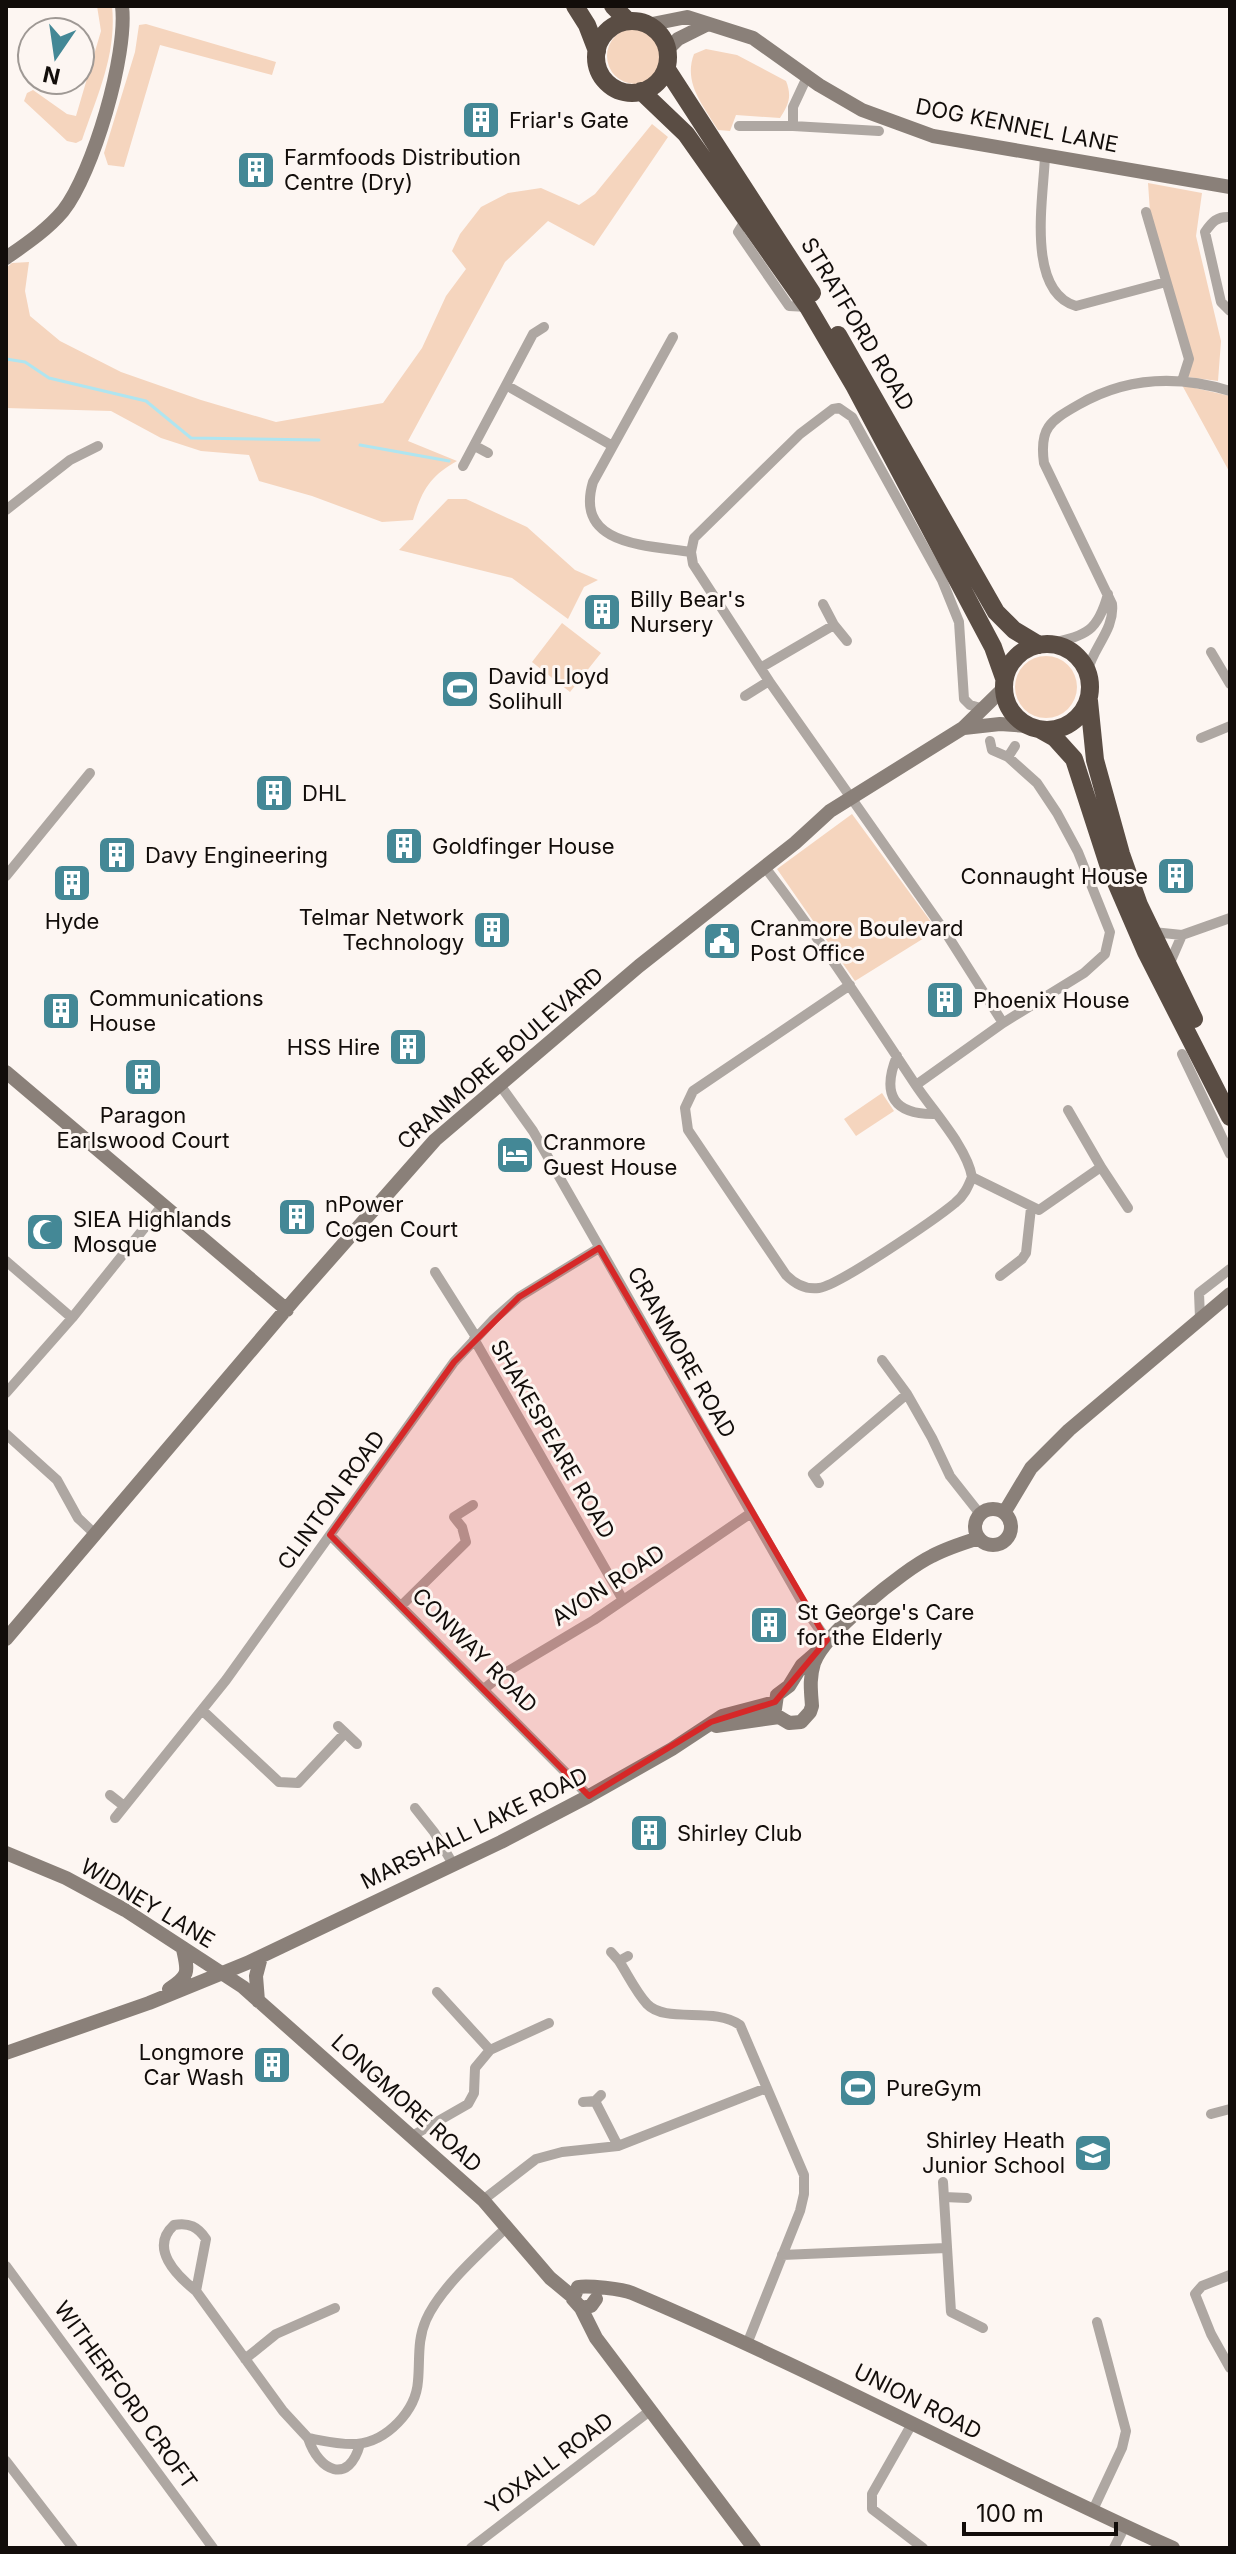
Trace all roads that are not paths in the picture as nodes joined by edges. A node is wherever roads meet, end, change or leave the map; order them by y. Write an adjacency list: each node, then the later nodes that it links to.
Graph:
1 (122, 6): 18 (street)
2 (575, 6): 7 (highway)
3 (613, 6): 4 (highway)
4 (628, 21): 6 (highway); 7 (highway)
5 (708, 24): 6 (street, DOG KENNEL LANE); 8 (street); 9 (street, DOG KENNEL LANE)
6 (647, 25): 8 (highway)
7 (597, 51): 10 (highway)
8 (666, 59): 10 (highway); 37 (highway, STRATFORD ROAD)
9 (807, 77): 12 (street); 14 (street, DOG KENNEL LANE)
10 (641, 91): 42 (highway, STRATFORD ROAD)
11 (739, 126): 12 (street)
12 (793, 126): 13 (street)
13 (879, 131)
14 (1045, 155): 15 (street, DOG KENNEL LANE); 19 (street)
15 (1230, 187)
16 (1146, 212): 19 (street)
17 (1230, 217): 20 (street)
18 (6, 258)
19 (1166, 282): 23 (street)
20 (1230, 311)
21 (544, 327): 24 (street)
22 (673, 337): 26 (street)
23 (1182, 381): 25 (street); 33 (street)
24 (506, 385): 26 (street); 28 (street)
25 (1230, 391)
26 (611, 445): 32 (street)
27 (98, 446): 31 (street)
28 (475, 446): 29 (street); 30 (street)
29 (488, 453)
30 (463, 466)
31 (6, 510)
32 (691, 552): 39 (street); 46 (street)
33 (1108, 594): 37 (street); 40 (street)
34 (823, 604): 35 (street)
35 (834, 625): 36 (street); 39 (street)
36 (847, 641)
37 (1043, 644): 40 (highway); 42 (highway)
38 (1211, 652): 43 (street)
39 (762, 667): 41 (street)
40 (1087, 673): 45 (highway)
41 (769, 681): 44 (street); 55 (street)
42 (1004, 683): 46 (street, CRANMORE BOULEVARD); 48 (highway)
43 (1230, 684)
44 (745, 696)
45 (1089, 701): 48 (highway); 61 (highway)
46 (984, 709): 49 (street, CRANMORE BOULEVARD)
47 (1230, 726): 50 (street)
48 (1033, 727): 49 (street, CRANMORE BOULEVARD); 56 (highway)
49 (963, 728): 55 (street, CRANMORE BOULEVARD)
50 (1201, 738)
51 (990, 741): 53 (street)
52 (1015, 746): 53 (street)
53 (1008, 757): 59 (street)
54 (90, 773): 58 (street)
55 (850, 796): 57 (street, CRANMORE BOULEVARD); 65 (street)
56 (1108, 864): 59 (street); 74 (highway)
57 (764, 866): 64 (street); 69 (street, CRANMORE BOULEVARD)
58 (6, 876)
59 (1089, 876): 65 (street)
60 (1230, 918): 62 (street)
61 (1153, 932): 62 (street); 63 (highway)
62 (1182, 935): 63 (street)
63 (1169, 965): 71 (highway)
64 (850, 985): 67 (street); 77 (street)
65 (1003, 1023): 70 (street)
66 (1182, 1054): 75 (street)
67 (897, 1056): 70 (street); 73 (street)
68 (6, 1072): 78 (street)
69 (500, 1085): 81 (street, CRANMORE ROAD); 87 (street, CRANMORE BOULEVARD)
70 (916, 1085): 73 (street)
71 (1230, 1091)
72 (1068, 1110): 76 (street)
73 (936, 1114): 77 (street)
74 (1230, 1117)
75 (1230, 1154)
76 (1101, 1167): 79 (street); 80 (street)
77 (972, 1177): 79 (street)
78 (162, 1206): 87 (street); 88 (street)
79 (1031, 1208): 85 (street)
80 (1128, 1208)
81 (599, 1248): 90 (street, CLINTON ROAD); 97 (street, CRANMORE ROAD)
82 (6, 1261): 88 (street)
83 (1230, 1269): 89 (street)
84 (435, 1272): 90 (street, SHAKESPEARE ROAD)
85 (1000, 1276)
86 (1230, 1294): 89 (street)
87 (287, 1310): 100 (street, CRANMORE BOULEVARD)
88 (72, 1318): 92 (street)
89 (1200, 1318): 98 (street)
90 (475, 1338): 101 (street, CLINTON ROAD); 103 (street, SHAKESPEARE ROAD)
91 (882, 1360): 93 (street)
92 (6, 1393)
93 (907, 1394): 95 (street); 99 (street)
94 (6, 1434): 100 (street)
95 (819, 1483)
96 (473, 1505): 104 (street)
97 (751, 1513): 103 (street, AVON ROAD); 106 (street, CRANMORE ROAD)
98 (1004, 1513): 99 (street); 102 (street)
99 (980, 1514): 102 (street)
100 (95, 1534): 105 (street, CRANMORE BOULEVARD)
101 (330, 1535): 104 (street, CONWAY ROAD); 111 (street, CLINTON ROAD)
102 (979, 1538): 106 (street)
103 (623, 1600): 108 (street, AVON ROAD)
104 (402, 1605): 108 (street, CONWAY ROAD)
105 (6, 1639)
106 (824, 1644): 107 (street); 109 (street, MARSHALL LAKE ROAD)
107 (789, 1686): 109 (street); 110 (street)
108 (484, 1689): 114 (street, CONWAY ROAD)
109 (808, 1693): 110 (street, MARSHALL LAKE ROAD)
110 (777, 1710): 114 (street, MARSHALL LAKE ROAD)
111 (203, 1711): 112 (street); 115 (street, CLINTON ROAD)
112 (357, 1744)
113 (110, 1795): 115 (street)
114 (589, 1796): 119 (street, MARSHALL LAKE ROAD)
115 (124, 1806): 117 (street, CLINTON ROAD)
116 (415, 1808): 119 (street)
117 (115, 1818)
118 (6, 1853): 120 (street, WIDNEY LANE)
119 (453, 1864): 122 (street, MARSHALL LAKE ROAD)
120 (183, 1949): 123 (street, WIDNEY LANE); 128 (street)
121 (619, 1956): 134 (street)
122 (261, 1957): 123 (street, MARSHALL LAKE ROAD); 126 (street)
123 (222, 1974): 126 (street, LONGMORE ROAD); 128 (street, MARSHALL LAKE ROAD)
124 (456, 1991): 127 (street)
125 (437, 1992): 127 (street)
126 (258, 2001): 138 (street, LONGMORE ROAD)
127 (446, 2002): 132 (street)
128 (149, 2003): 133 (street)
129 (528, 2016): 131 (street)
130 (549, 2023): 131 (street)
131 (534, 2030): 132 (street)
132 (490, 2050): 138 (street)
133 (6, 2053)
134 (766, 2088): 139 (street); 146 (street)
135 (593, 2100): 139 (street)
136 (1230, 2109): 137 (street)
137 (1211, 2114)
138 (412, 2136): 143 (street, LONGMORE ROAD)
139 (618, 2146): 143 (street)
140 (943, 2182): 141 (street)
141 (944, 2197): 142 (street); 145 (street)
142 (967, 2198)
143 (483, 2200): 144 (street, LONGMORE ROAD)
144 (507, 2227): 150 (street, LONGMORE ROAD); 160 (street)
145 (946, 2248): 146 (street); 152 (street)
146 (782, 2255): 154 (street)
147 (6, 2266): 165 (street, WITHERFORD CROFT)
148 (1230, 2275): 156 (street)
149 (196, 2291): 149 (street); 155 (street)
150 (585, 2298): 154 (street, UNION ROAD); 157 (street, LONGMORE ROAD)
151 (335, 2308): 155 (street)
152 (980, 2312)
153 (1097, 2322): 162 (street)
154 (747, 2344): 158 (street, UNION ROAD)
155 (245, 2359): 159 (street)
156 (1230, 2368)
157 (651, 2410): 166 (street, YOXALL ROAD); 167 (street, LONGMORE ROAD)
158 (913, 2422): 162 (street, UNION ROAD); 168 (street)
159 (308, 2438): 160 (street); 160 (street)
160 (360, 2444)
161 (6, 2461): 164 (street)
162 (1092, 2512): 163 (street, UNION ROAD)
163 (1125, 2526): 169 (street); 170 (street, UNION ROAD)
164 (73, 2548)
165 (213, 2548)
166 (471, 2548)
167 (754, 2548)
168 (923, 2548)
169 (1114, 2548)
170 (1173, 2548)

